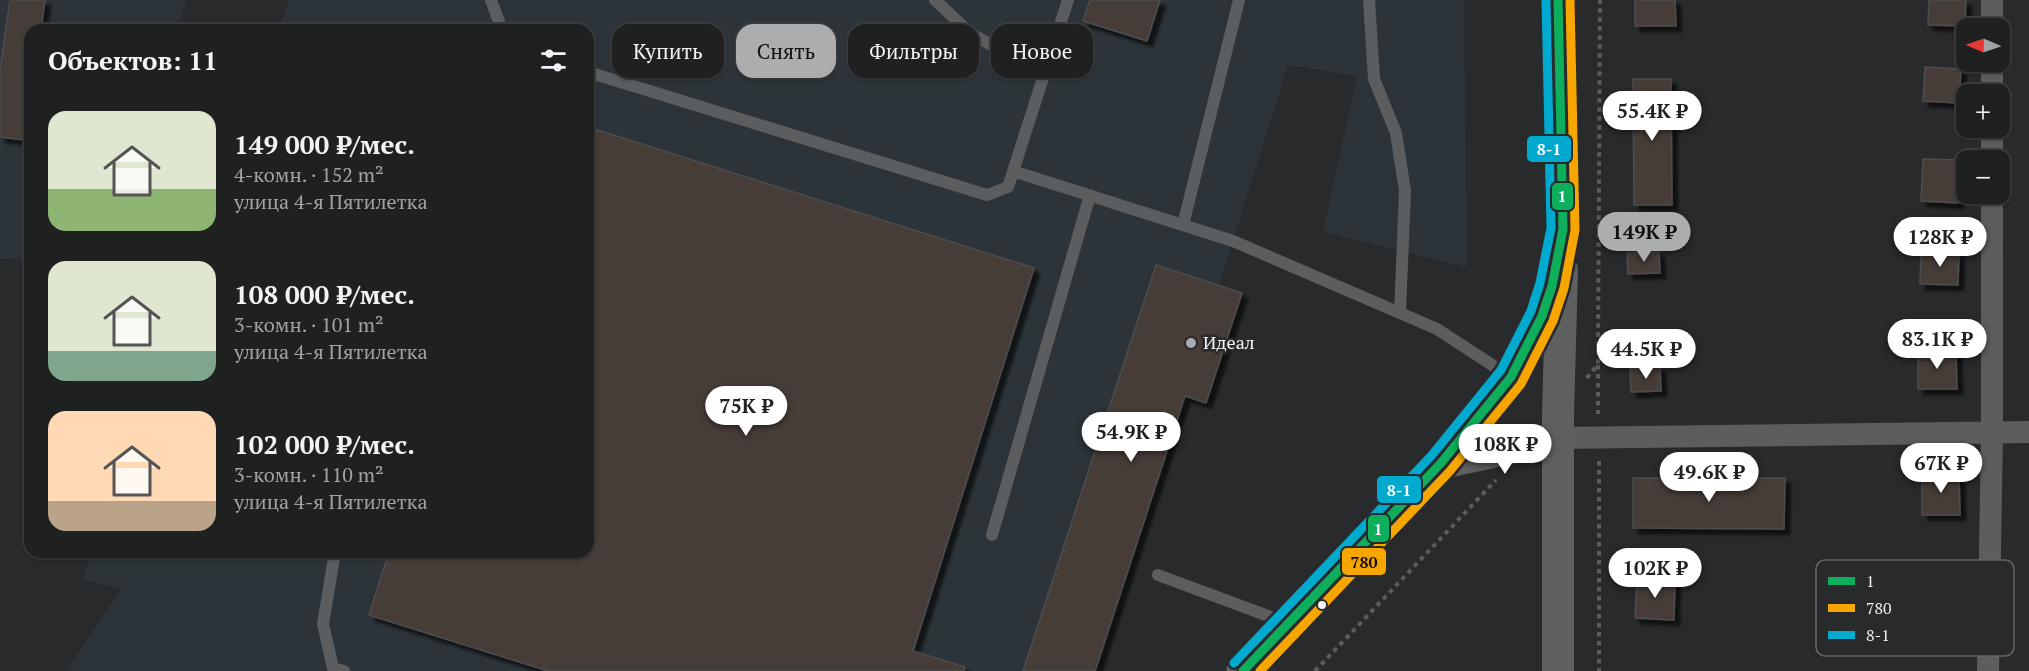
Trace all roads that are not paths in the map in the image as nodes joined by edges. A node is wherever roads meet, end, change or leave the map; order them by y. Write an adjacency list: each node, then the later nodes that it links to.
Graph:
1 (491, 0): 9 (lane)
2 (935, 0): 11 (lane)
3 (1068, 0): 10 (lane)
4 (1239, 0): 17 (lane)
5 (1369, 0): 19 (lane)
6 (1558, 0): 18 (main road)
7 (1992, 0): 8 (street)
8 (1992, 18)
9 (500, 24)
10 (1060, 24)
11 (991, 45)
12 (594, 74): 14 (lane)
13 (1043, 78): 14 (lane)
14 (1013, 171): 15 (lane)
15 (1090, 195): 17 (lane); 25 (lane)
16 (1992, 204): 21 (street)
17 (1184, 225): 19 (lane)
18 (1563, 229): 20 (main road); 23 (street)
19 (1400, 314): 20 (lane)
20 (1511, 377): 24 (main road)
21 (1992, 432): 22 (street); 23 (street); 27 (street)
22 (2029, 432)
23 (1558, 438): 24 (street); 33 (street)
24 (1441, 463): 29 (main road)
25 (992, 535)
26 (333, 558): 31 (lane)
27 (1990, 560)
28 (1158, 576): 29 (lane)
29 (1289, 623): 32 (main road)
30 (1988, 656): 34 (street)
31 (344, 671)
32 (1243, 671)
33 (1558, 671)
34 (1988, 671)

